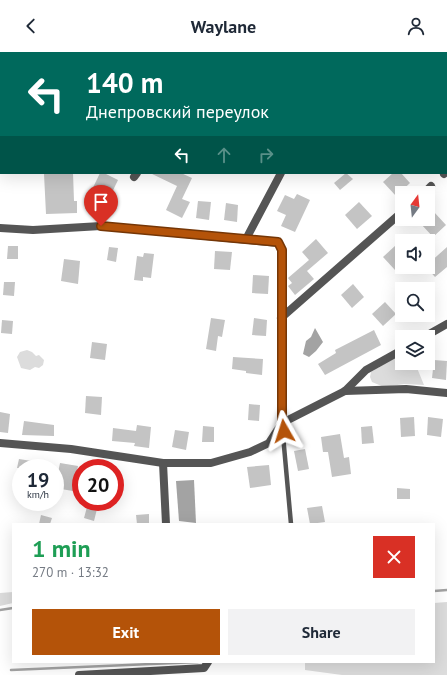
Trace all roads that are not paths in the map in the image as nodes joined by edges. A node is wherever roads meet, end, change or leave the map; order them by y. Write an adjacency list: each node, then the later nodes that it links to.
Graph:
1 (280, 174): 4 (street)
2 (395, 218): 5 (street)
3 (0, 228): 4 (street)
4 (246, 239): 5 (street)
5 (281, 318): 11 (street)
6 (447, 324): 7 (street)
7 (435, 331)
8 (395, 354): 9 (street)
9 (345, 391): 10 (street); 11 (street)
10 (447, 393)
11 (282, 423): 13 (street); 15 (lane)
12 (0, 443): 13 (street)
13 (163, 463): 14 (street)
14 (166, 523)
15 (291, 523)
16 (206, 665): 17 (street)
17 (79, 675)

